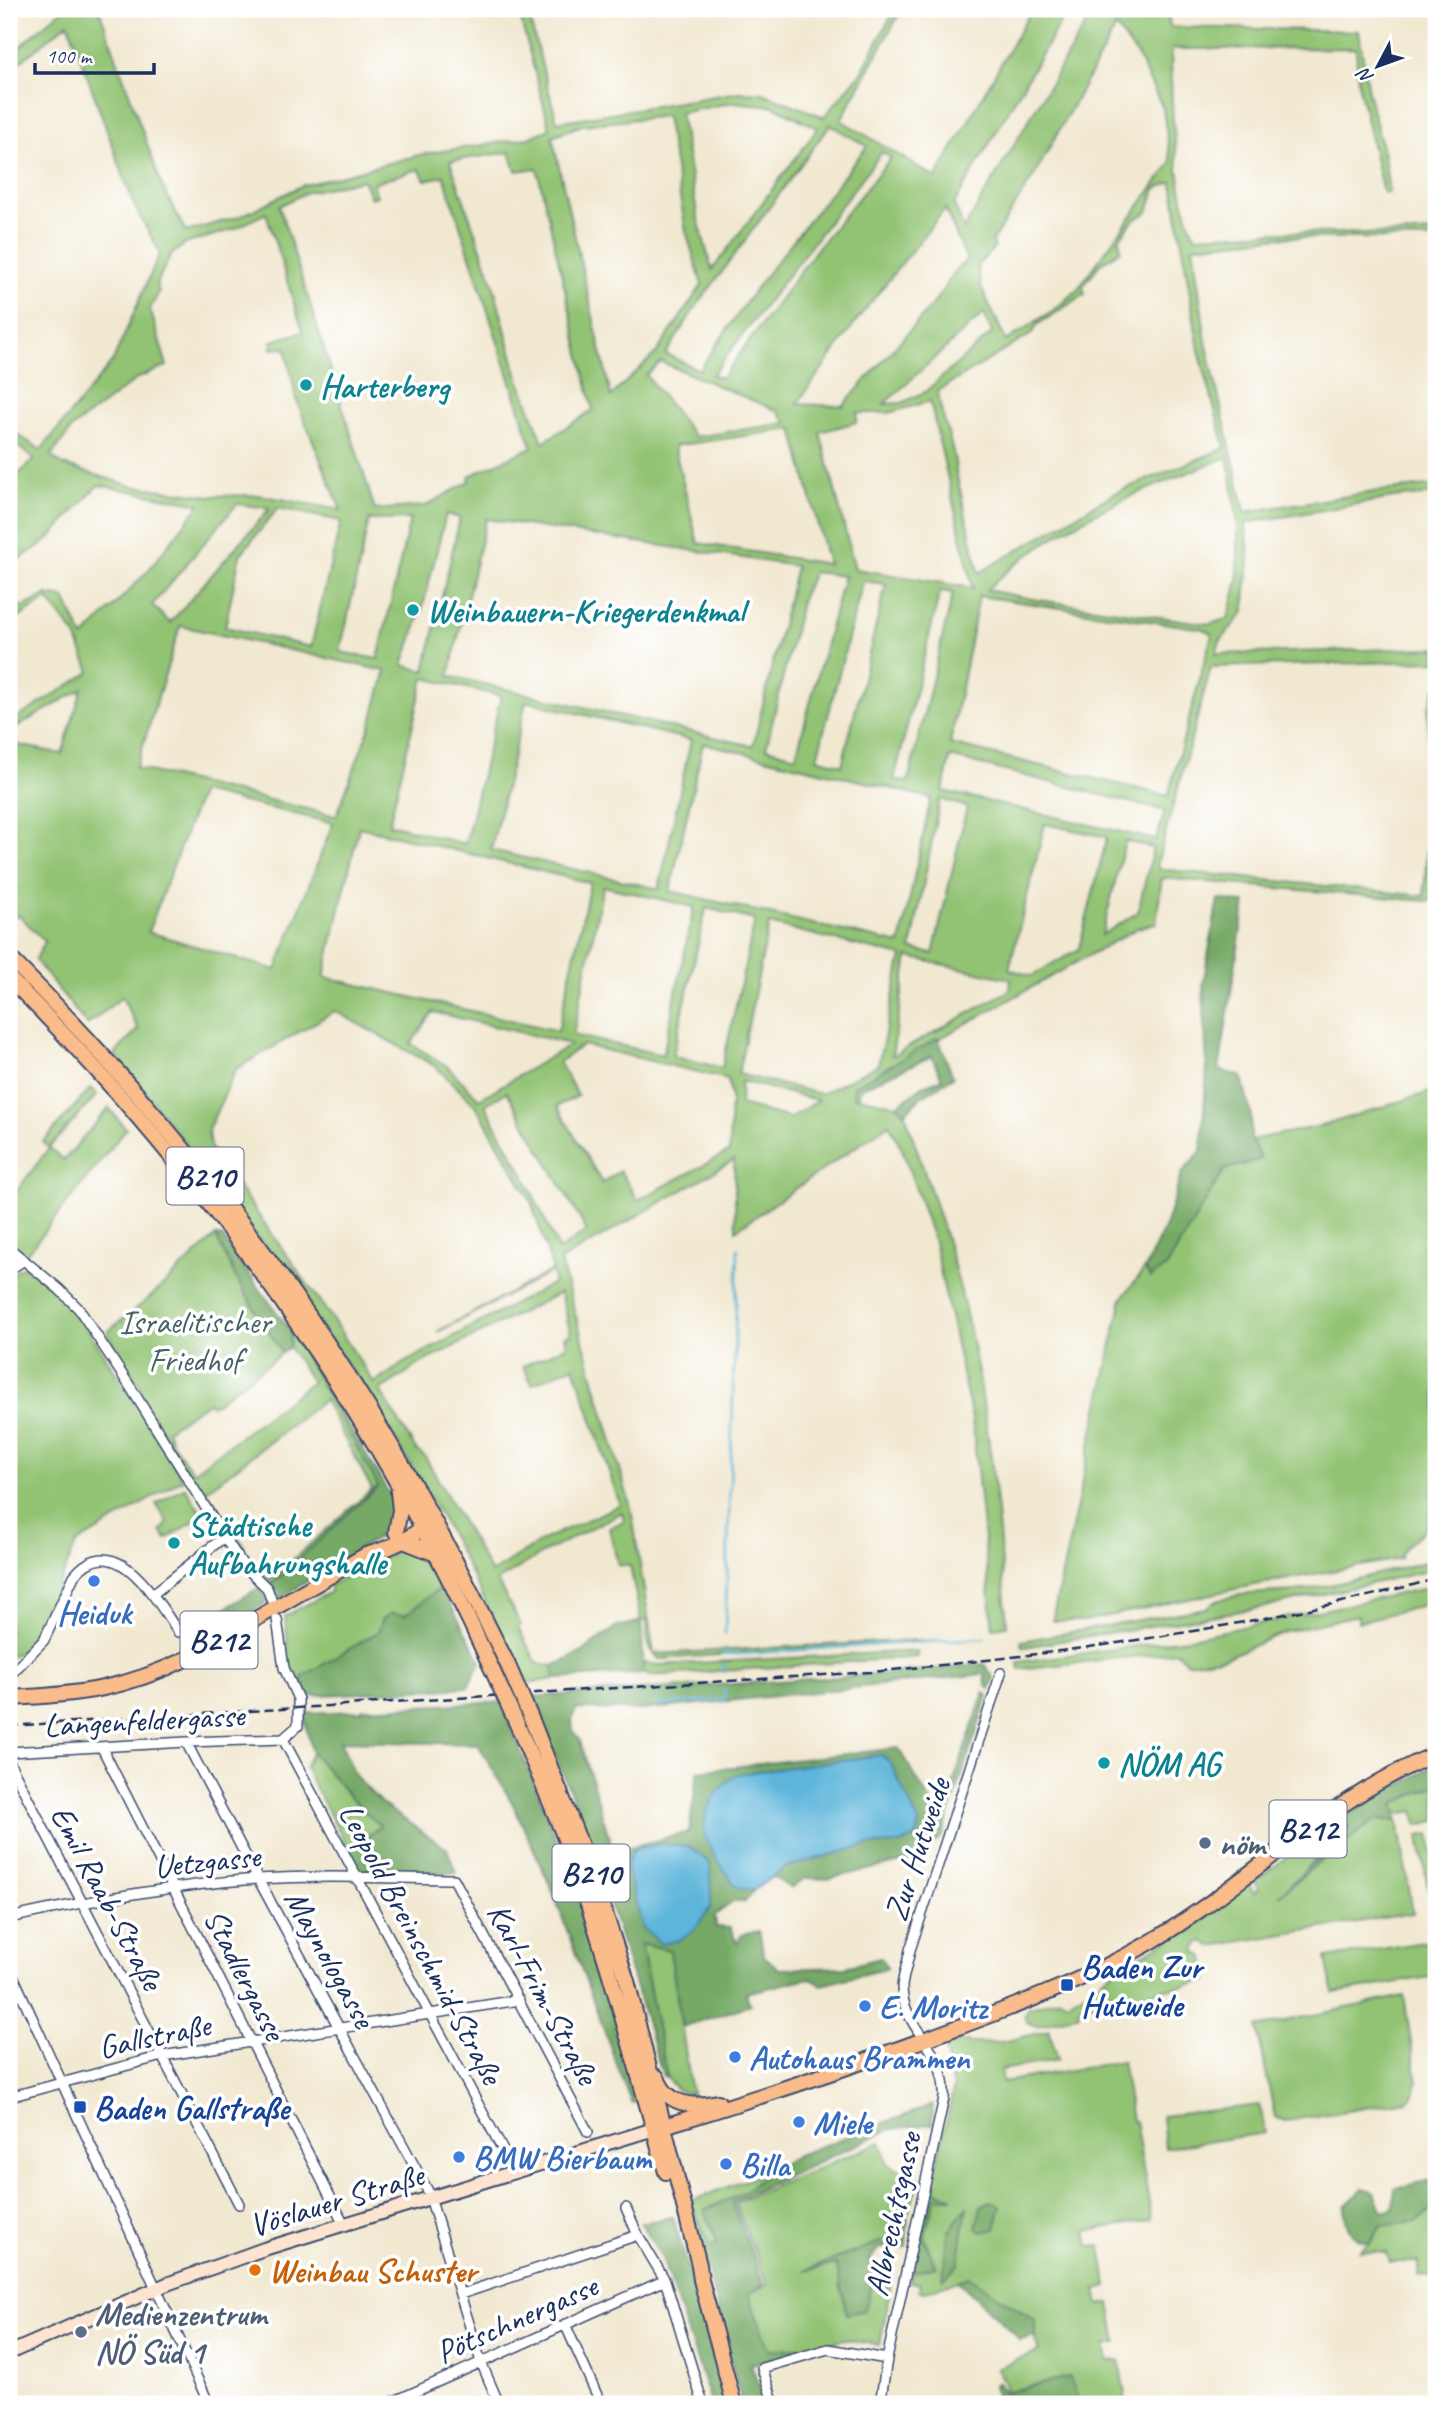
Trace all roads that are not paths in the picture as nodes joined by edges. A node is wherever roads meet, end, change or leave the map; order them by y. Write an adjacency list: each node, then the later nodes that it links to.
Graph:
1 (9, 957): 7 (main road, B210)
2 (9, 978): 6 (main road, B210)
3 (9, 1248): 4 (street)
4 (23, 1261): 5 (street); 9 (street)
5 (9, 1270)
6 (397, 1484): 7 (main road, B210); 8 (main road)
7 (423, 1520): 8 (main road, B212); 10 (main road, B210); 33 (main road, B210, bridge)
8 (398, 1536): 10 (main road); 17 (main road, B212)
9 (224, 1537): 11 (street); 12 (street)
10 (436, 1554): 41 (main road, B210, bridge)
11 (153, 1594): 14 (street); 16 (street)
12 (271, 1599)
13 (277, 1619): 18 (street)
14 (178, 1632)
15 (1001, 1673): 35 (street, Zur Hutweide)
16 (9, 1676)
17 (9, 1698)
18 (283, 1739): 19 (street, Langenfeldergasse); 24 (street, Leopold Breinschmid-Straße)
19 (186, 1742): 20 (street, Langenfeldergasse); 25 (street, Maynologasse)
20 (102, 1748): 21 (street, Langenfeldergasse); 27 (street, Stadlergasse)
21 (9, 1752)
22 (1436, 1754): 35 (main road, Vöslauer Straße / B212)
23 (9, 1762): 28 (street, Emil Raab-Straße)
24 (356, 1877): 25 (street, Uetzgasse); 26 (street, Uetzgasse); 32 (street, Leopold Breinschmid-Straße)
25 (258, 1879): 27 (street, Uetzgasse); 34 (street, Maynologasse)
26 (454, 1880): 31 (street, Karl-Frim-Straße)
27 (173, 1888): 28 (street, Uetzgasse); 36 (street, Stadlergasse)
28 (80, 1902): 29 (street, Uetzgasse); 37 (street, Emil Raab-Straße)
29 (9, 1918)
30 (9, 1967): 38 (street)
31 (519, 2000): 32 (street, Gallstraße); 42 (street, Karl-Frim-Straße)
32 (429, 2013): 34 (street, Gallstraße); 43 (street, Leopold Breinschmid-Straße)
33 (639, 2026): 40 (main road, B210); 41 (main road, B210)
34 (340, 2028): 36 (street, Gallstraße); 44 (street, Maynologasse)
35 (925, 2039): 40 (main road, Vöslauer Straße / B212); 54 (street, Albrechtsgasse)
36 (251, 2042): 37 (street, Gallstraße); 47 (street, Stadlergasse)
37 (162, 2056): 38 (street, Gallstraße); 45 (street, Emil Raab-Straße)
38 (64, 2083): 39 (street, Gallstraße); 50 (street)
39 (9, 2097)
40 (743, 2102): 41 (main road, Vöslauer Straße / B212)
41 (659, 2128): 43 (street, Vöslauer Straße); 61 (main road, B210)
42 (588, 2132)
43 (515, 2173): 44 (street, Vöslauer Straße)
44 (431, 2200): 47 (street, Vöslauer Straße); 51 (street, Maynologasse)
45 (239, 2204)
46 (626, 2208): 48 (street)
47 (344, 2224): 50 (street, Vöslauer Straße)
48 (638, 2235): 49 (street); 51 (street)
49 (665, 2280): 52 (street, Pötschnergasse); 60 (street)
50 (157, 2289): 53 (street, Vöslauer Straße); 56 (street)
51 (461, 2294): 55 (street, Maynologasse)
52 (565, 2324): 55 (street, Pötschnergasse); 59 (street)
53 (9, 2353)
54 (887, 2359): 62 (street); 63 (street, Albrechtsgasse)
55 (481, 2362): 57 (street, Pötschnergasse); 58 (street, Maynologasse)
56 (209, 2404)
57 (388, 2404)
58 (499, 2404)
59 (601, 2404)
60 (703, 2404)
61 (734, 2404)
62 (774, 2404)
63 (880, 2404)

